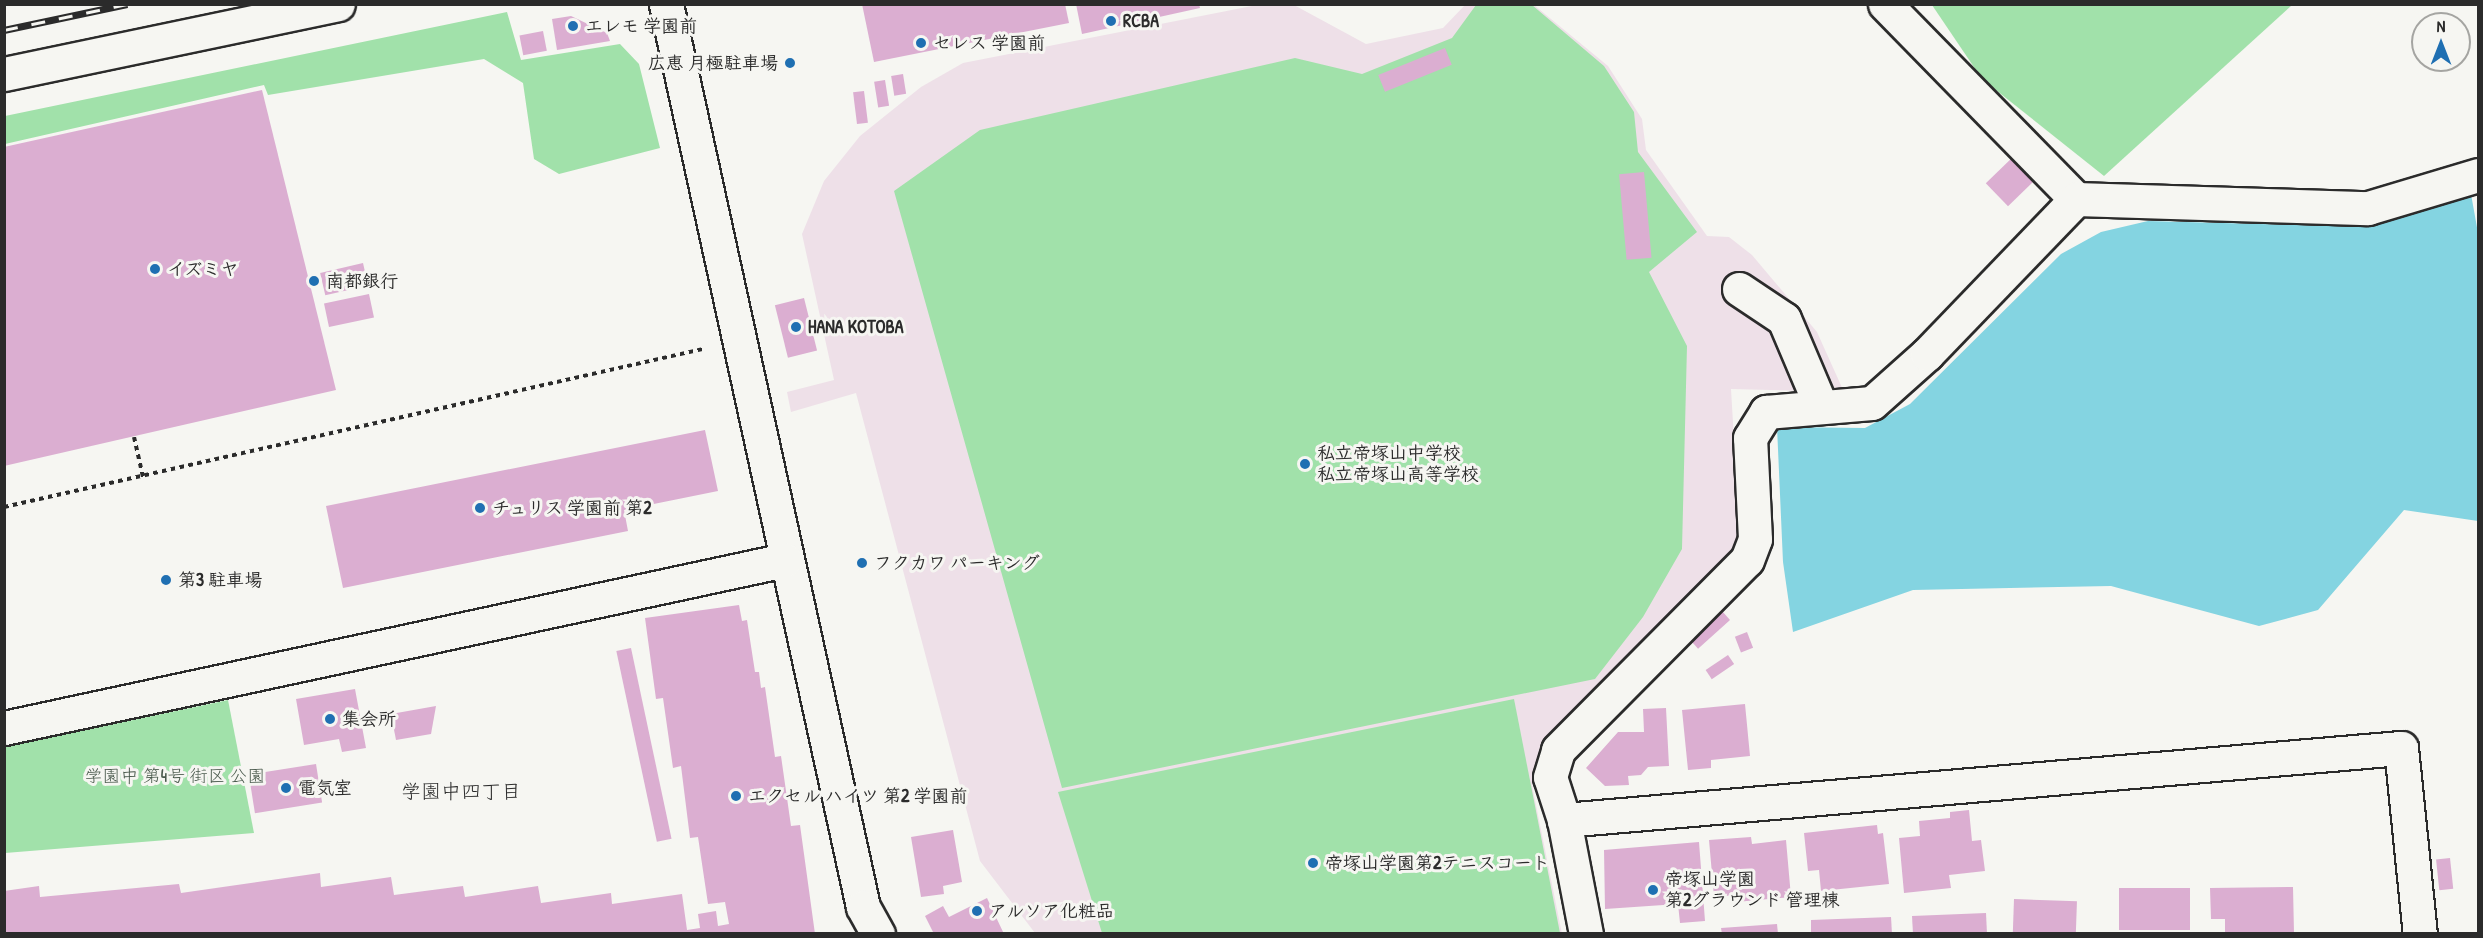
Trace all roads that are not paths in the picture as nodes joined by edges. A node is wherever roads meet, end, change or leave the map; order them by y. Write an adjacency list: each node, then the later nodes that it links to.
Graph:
1 (338, 4): 4 (street)
2 (666, 4): 9 (street)
3 (1885, 4): 6 (street)
4 (4, 74)
5 (2478, 176): 6 (street)
6 (2076, 199): 8 (street)
7 (1739, 289): 8 (street)
8 (1821, 405): 11 (street)
9 (785, 560): 10 (street); 12 (street)
10 (4, 728)
11 (1564, 820): 13 (street); 14 (street)
12 (878, 933)
13 (1586, 933)
14 (2420, 933)

